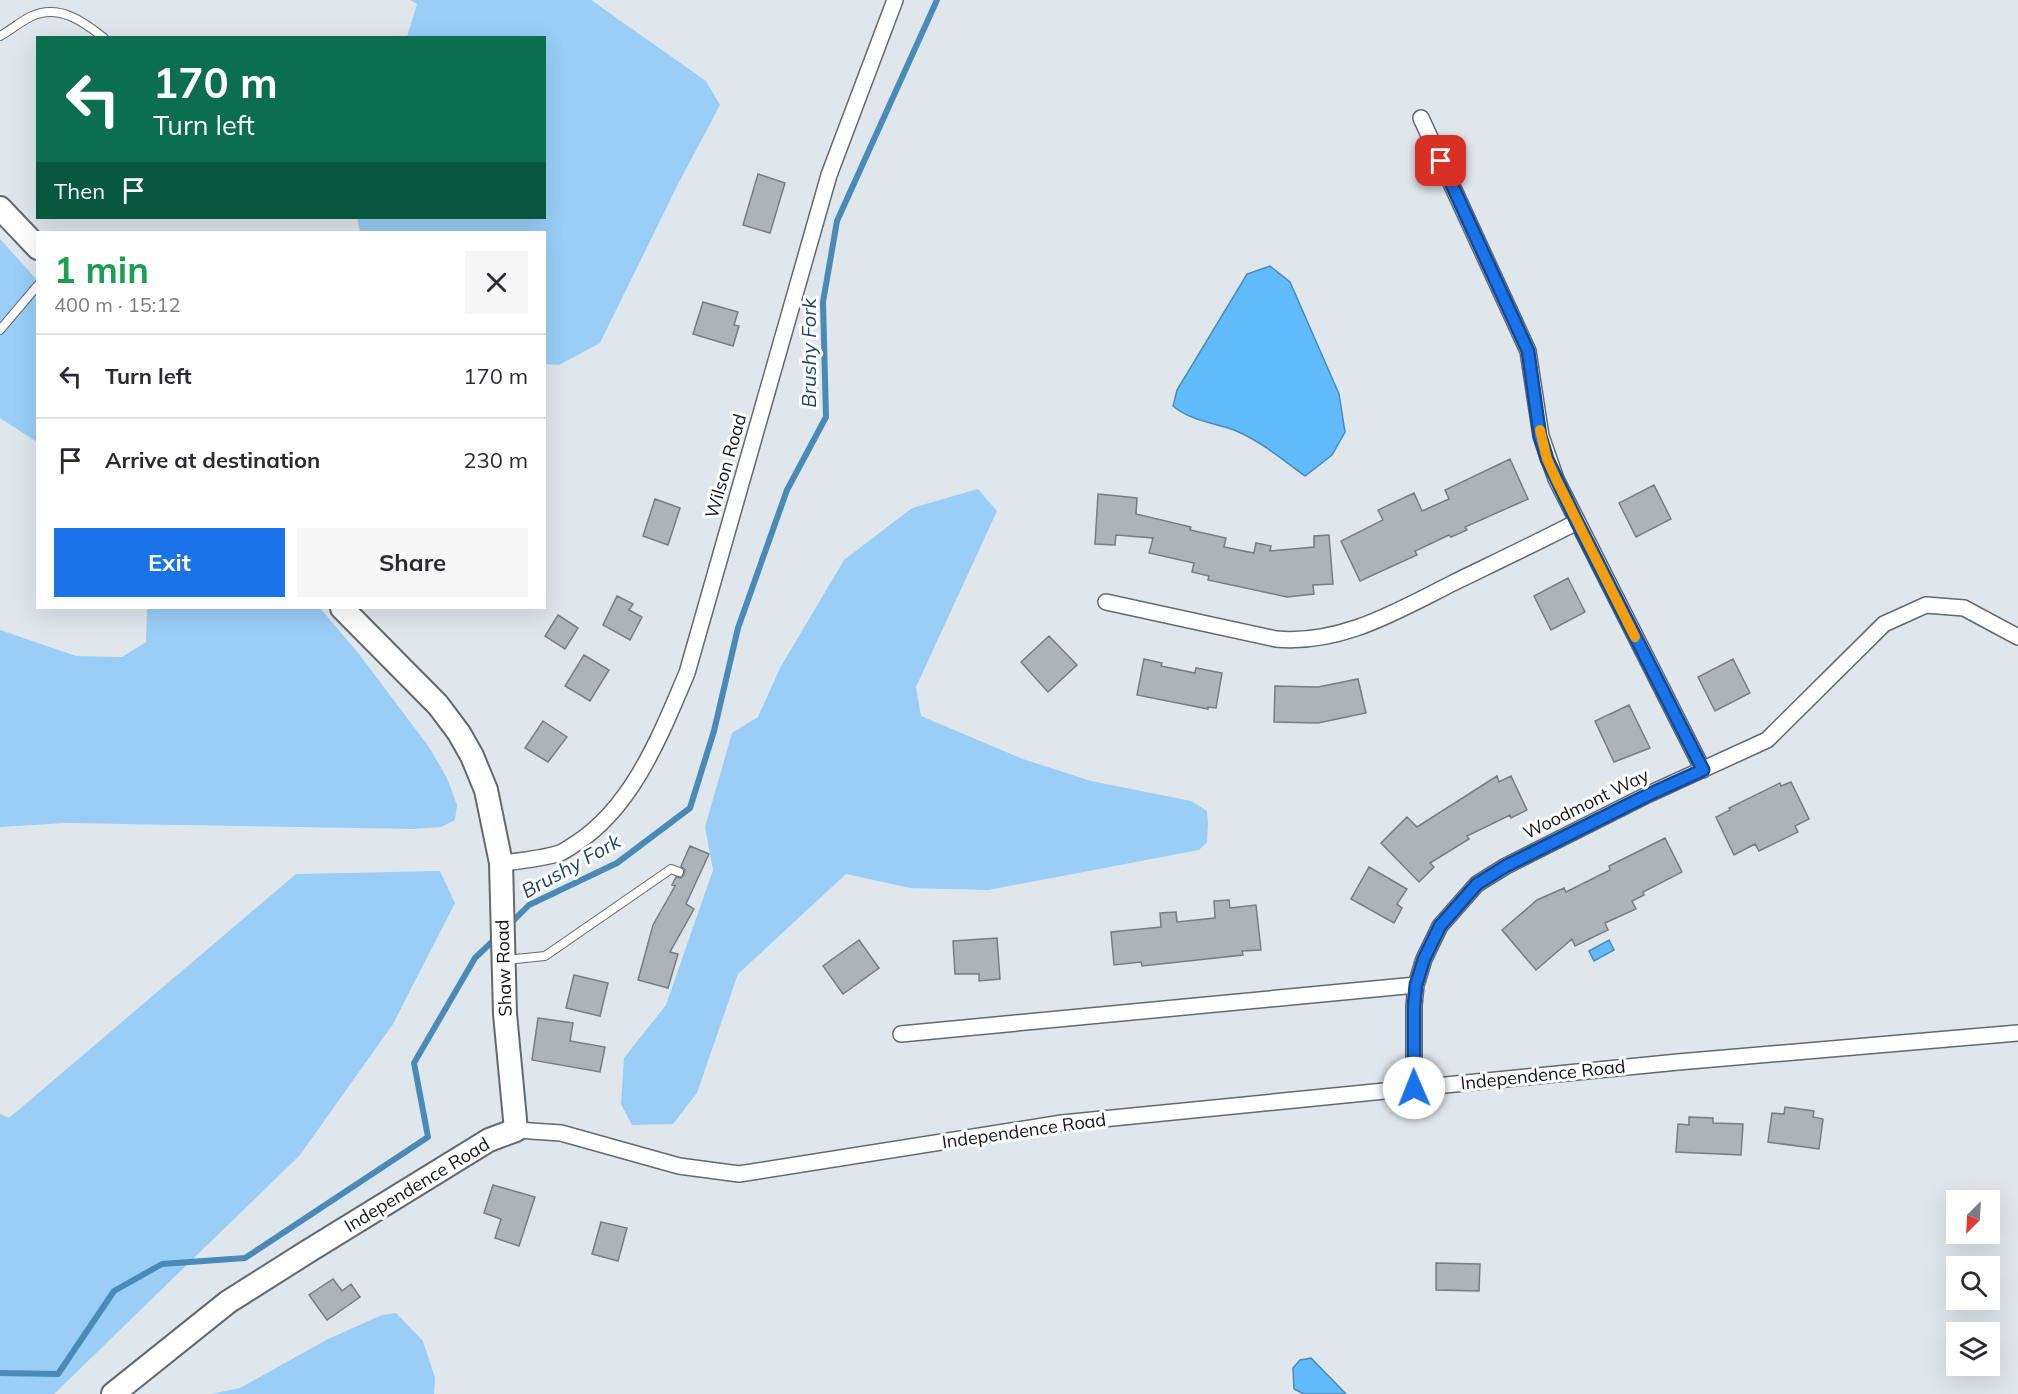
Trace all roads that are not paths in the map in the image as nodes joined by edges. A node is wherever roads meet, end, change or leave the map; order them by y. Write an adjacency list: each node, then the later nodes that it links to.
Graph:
1 (895, 0): 14 (street, Wilson Road)
2 (0, 36): 3 (lane)
3 (102, 36)
4 (1421, 118): 9 (street)
5 (0, 208): 6 (main road)
6 (36, 246)
7 (36, 287): 8 (lane)
8 (0, 330)
9 (1577, 522): 10 (street); 13 (street)
10 (1106, 602)
11 (343, 609): 14 (main road, Shaw Road)
12 (2018, 638): 13 (street, Woodmont Way)
13 (1703, 770): 17 (street, Woodmont Way)
14 (501, 863): 16 (main road, Shaw Road)
15 (679, 872): 16 (lane)
16 (504, 960): 21 (main road, Shaw Road)
17 (1416, 985): 19 (street); 20 (street, Woodmont Way)
18 (2018, 1033): 20 (street, Independence Road)
19 (901, 1034)
20 (1414, 1088): 21 (street, Independence Road)
21 (516, 1130): 22 (main road, Independence Road)
22 (113, 1394)

